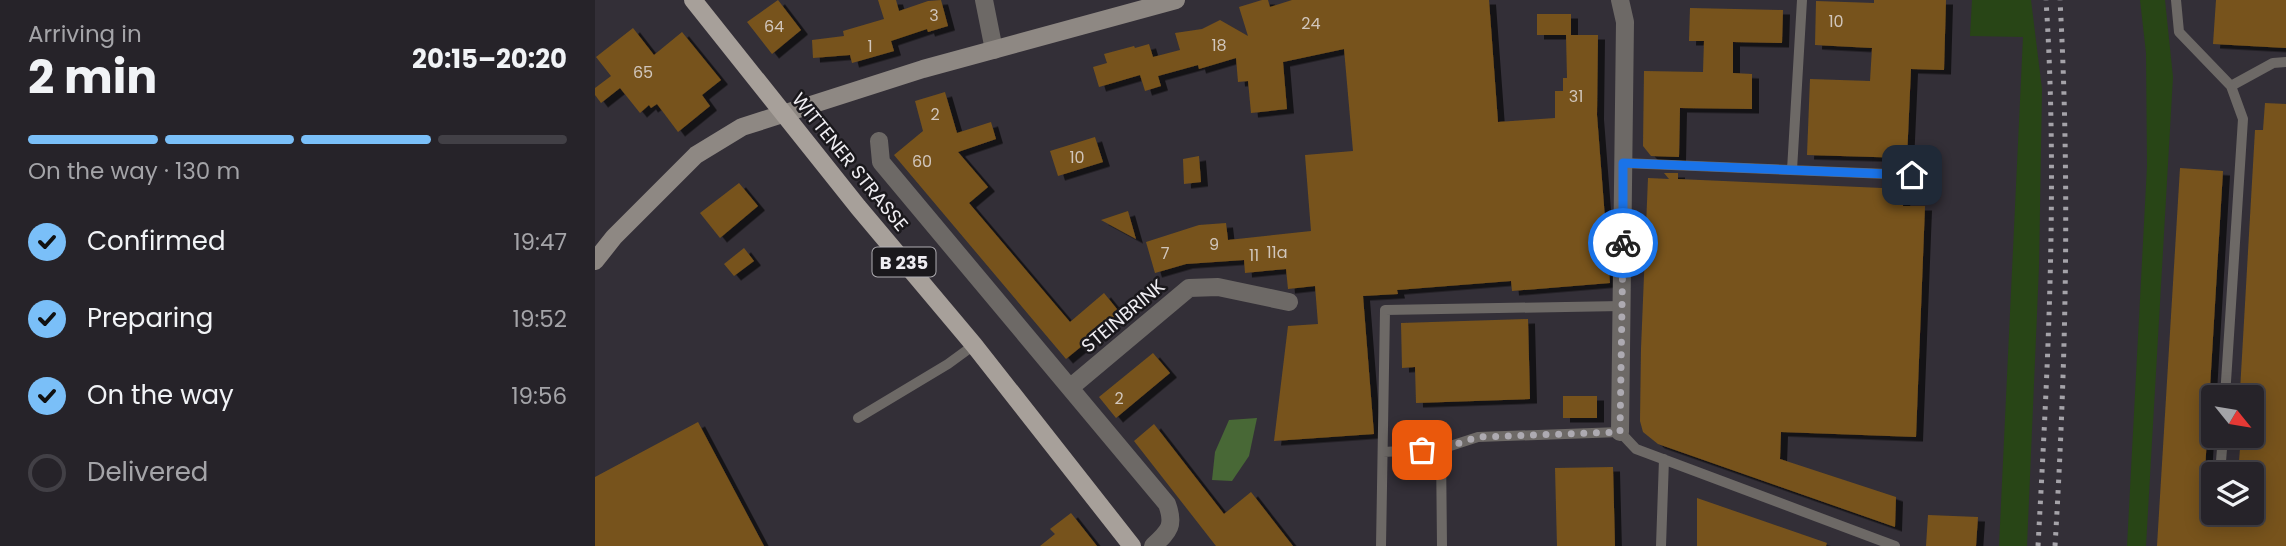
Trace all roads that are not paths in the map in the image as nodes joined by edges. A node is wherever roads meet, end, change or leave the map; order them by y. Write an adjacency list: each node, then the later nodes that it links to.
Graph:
1 (984, 0): 7 (street)
2 (1176, 0): 7 (main road)
3 (1620, 0): 12 (street)
4 (1802, 0): 13 (lane)
5 (2176, 0): 9 (lane)
6 (699, 2): 10 (main road, WITTENER STRASSE / B 235)
7 (994, 50): 10 (main road)
8 (2286, 62): 9 (lane)
9 (2231, 86): 19 (lane)
10 (786, 115): 15 (main road); 18 (main road, WITTENER STRASSE / B 235)
11 (880, 141): 20 (street, WITTENER STRASSE)
12 (1623, 163): 13 (lane); 17 (street)
13 (1792, 170): 14 (lane)
14 (1912, 175)
15 (595, 261)
16 (1289, 302): 20 (street, STEINBRINK)
17 (1622, 306): 22 (street); 24 (lane)
18 (974, 345): 21 (lane); 26 (main road, WITTENER STRASSE / B 235)
19 (2226, 385)
20 (1071, 387): 27 (street, WITTENER STRASSE)
21 (858, 418)
22 (1620, 432): 23 (lane); 25 (lane)
23 (1441, 449): 24 (lane); 29 (lane)
24 (1383, 452): 28 (lane)
25 (1664, 459): 30 (lane); 31 (lane)
26 (1132, 546)
27 (1153, 546)
28 (1381, 546)
29 (1442, 546)
30 (1661, 546)
31 (1895, 546)

